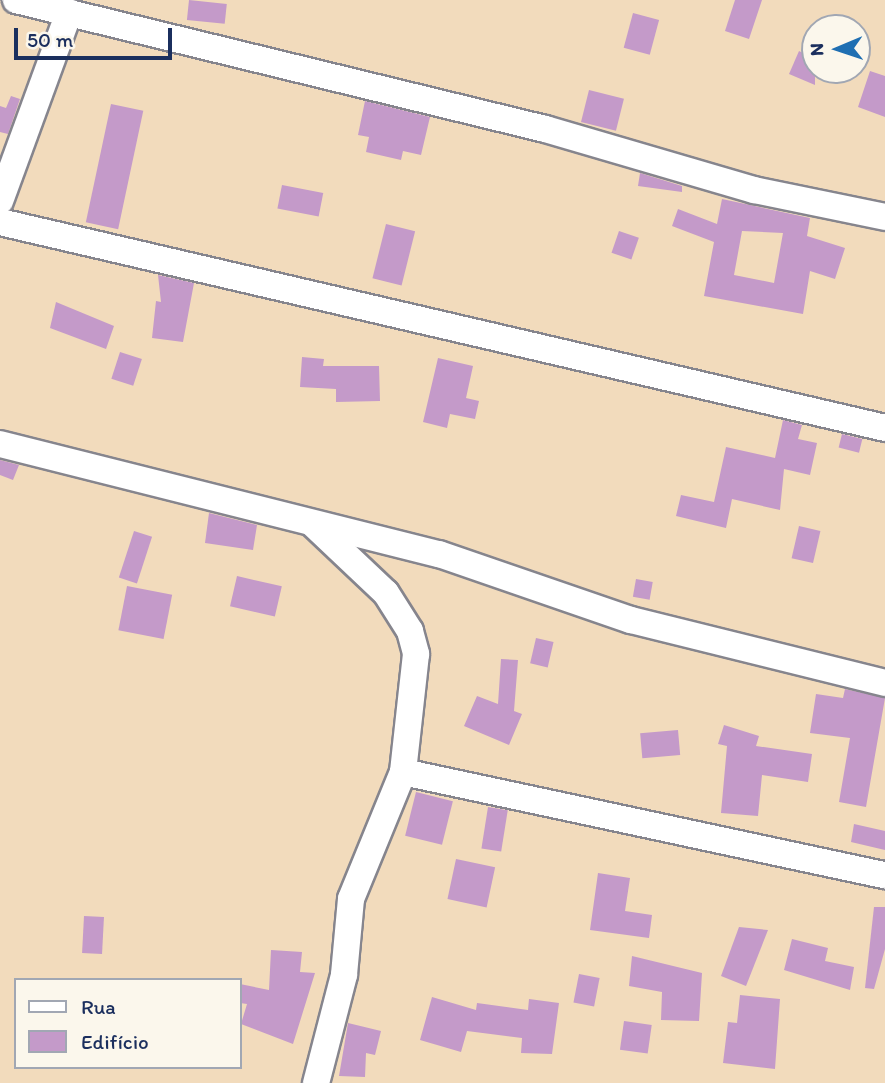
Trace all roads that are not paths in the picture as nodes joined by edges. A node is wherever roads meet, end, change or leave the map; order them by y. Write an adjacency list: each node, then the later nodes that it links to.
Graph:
1 (16, 0): 2 (street)
2 (69, 12): 3 (street); 4 (street)
3 (0, 201)
4 (885, 217)
5 (0, 222): 6 (street)
6 (885, 428)
7 (0, 444): 8 (street)
8 (310, 521): 9 (street); 10 (street)
9 (885, 683)
10 (403, 772): 11 (street); 12 (street)
11 (885, 875)
12 (316, 1083)

